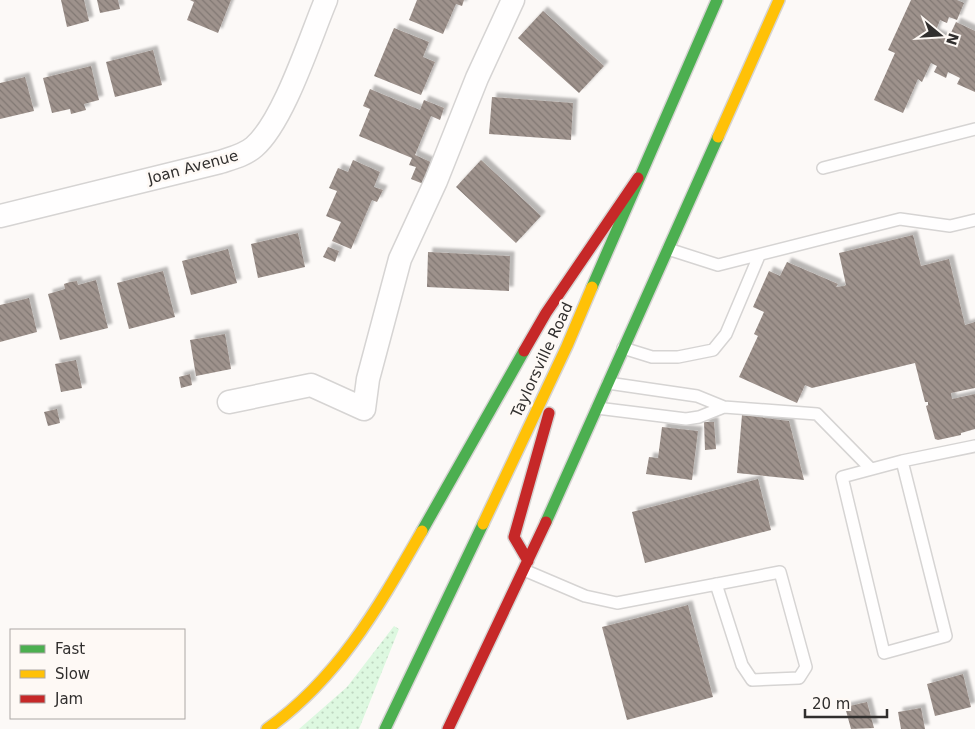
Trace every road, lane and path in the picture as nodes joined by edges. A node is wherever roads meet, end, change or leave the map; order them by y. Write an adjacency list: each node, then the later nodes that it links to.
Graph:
1 (326, 0): 8 (street, Joan Avenue)
2 (513, 0): 15 (street)
3 (717, 0): 7 (main road, Taylorsville Road)
4 (779, 0): 10 (main road)
5 (975, 129): 6 (lane)
6 (823, 168)
7 (638, 178): 12 (main road, Taylorsville Road); 23 (main road)
8 (0, 216)
9 (975, 220): 11 (lane)
10 (668, 249): 11 (lane); 13 (main road)
11 (759, 256): 13 (lane)
12 (567, 346): 21 (main road); 24 (main road, Taylorsville Road)
13 (624, 348): 14 (main road)
14 (608, 383): 16 (lane); 17 (main road)
15 (229, 402)
16 (724, 407): 17 (lane); 20 (lane)
17 (596, 408): 21 (main road)
18 (975, 446): 19 (lane)
19 (902, 461): 20 (lane); 20 (lane)
20 (871, 469)
21 (526, 565): 22 (lane); 25 (main road)
22 (716, 584): 22 (lane)
23 (267, 729)
24 (385, 729)
25 (448, 729)

